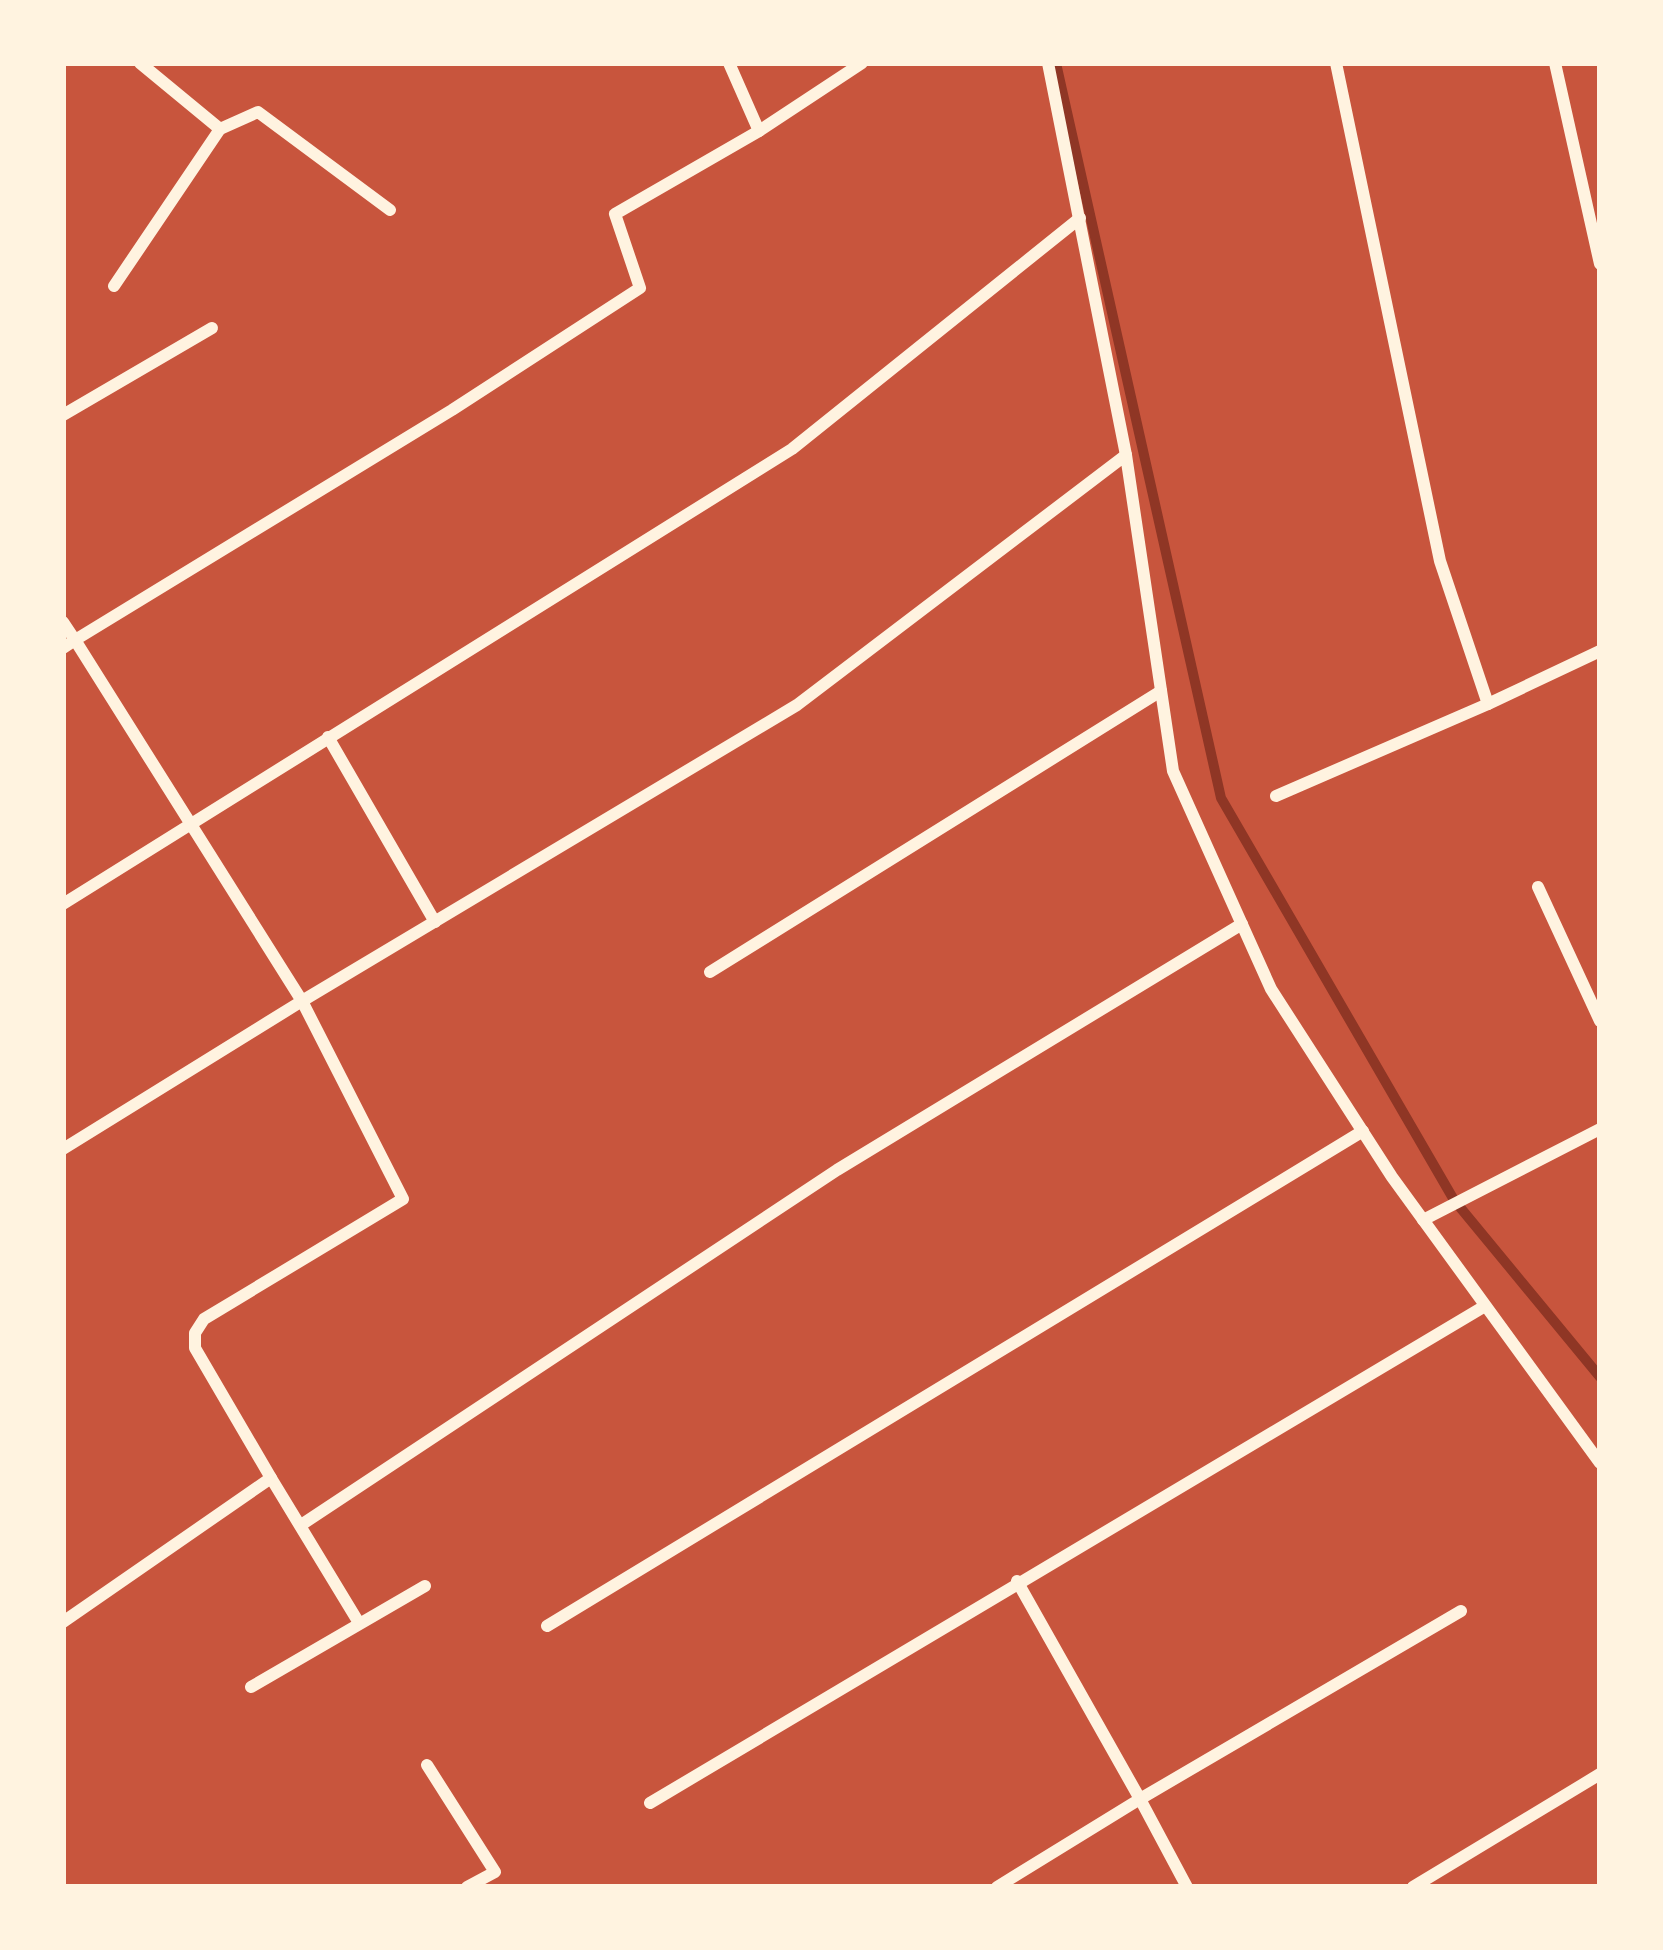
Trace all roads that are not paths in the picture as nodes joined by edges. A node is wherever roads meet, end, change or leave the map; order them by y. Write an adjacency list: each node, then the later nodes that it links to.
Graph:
1 (140, 63): 7 (street)
2 (729, 63): 8 (street)
3 (862, 63): 8 (street)
4 (1048, 63): 10 (street)
5 (1336, 63): 20 (street)
6 (1556, 63): 11 (street)
7 (220, 129): 9 (street); 12 (street)
8 (759, 131): 17 (street)
9 (390, 210)
10 (1080, 218): 15 (street); 21 (street)
11 (1600, 264)
12 (114, 286)
13 (212, 328): 14 (street)
14 (63, 415)
15 (1126, 455): 19 (street); 26 (street)
16 (63, 622): 17 (street)
17 (69, 644): 23 (street)
18 (1600, 651): 20 (street)
19 (1161, 691): 27 (street); 28 (street)
20 (1487, 704): 22 (street)
21 (328, 737): 23 (street); 26 (street)
22 (1276, 796)
23 (191, 823): 25 (street); 29 (street)
24 (1538, 887): 30 (street)
25 (63, 904)
26 (435, 922): 29 (street)
27 (1242, 924): 32 (street); 38 (street)
28 (710, 972)
29 (302, 1001): 33 (street); 37 (street)
30 (1600, 1021)
31 (1600, 1129): 34 (street)
32 (1363, 1131): 34 (street); 44 (street)
33 (63, 1149)
34 (1423, 1220): 35 (street)
35 (1485, 1306): 36 (street); 39 (street)
36 (1600, 1463)
37 (272, 1478): 38 (street); 42 (street)
38 (301, 1525): 43 (street)
39 (1017, 1581): 48 (street); 49 (street)
40 (425, 1586): 43 (street)
41 (1460, 1611): 48 (street)
42 (63, 1622)
43 (359, 1623): 45 (street)
44 (547, 1626)
45 (251, 1687)
46 (427, 1765): 50 (street)
47 (1600, 1774): 53 (street)
48 (1140, 1799): 51 (street); 52 (street)
49 (650, 1803)
50 (467, 1887)
51 (997, 1887)
52 (1187, 1887)
53 (1413, 1887)

